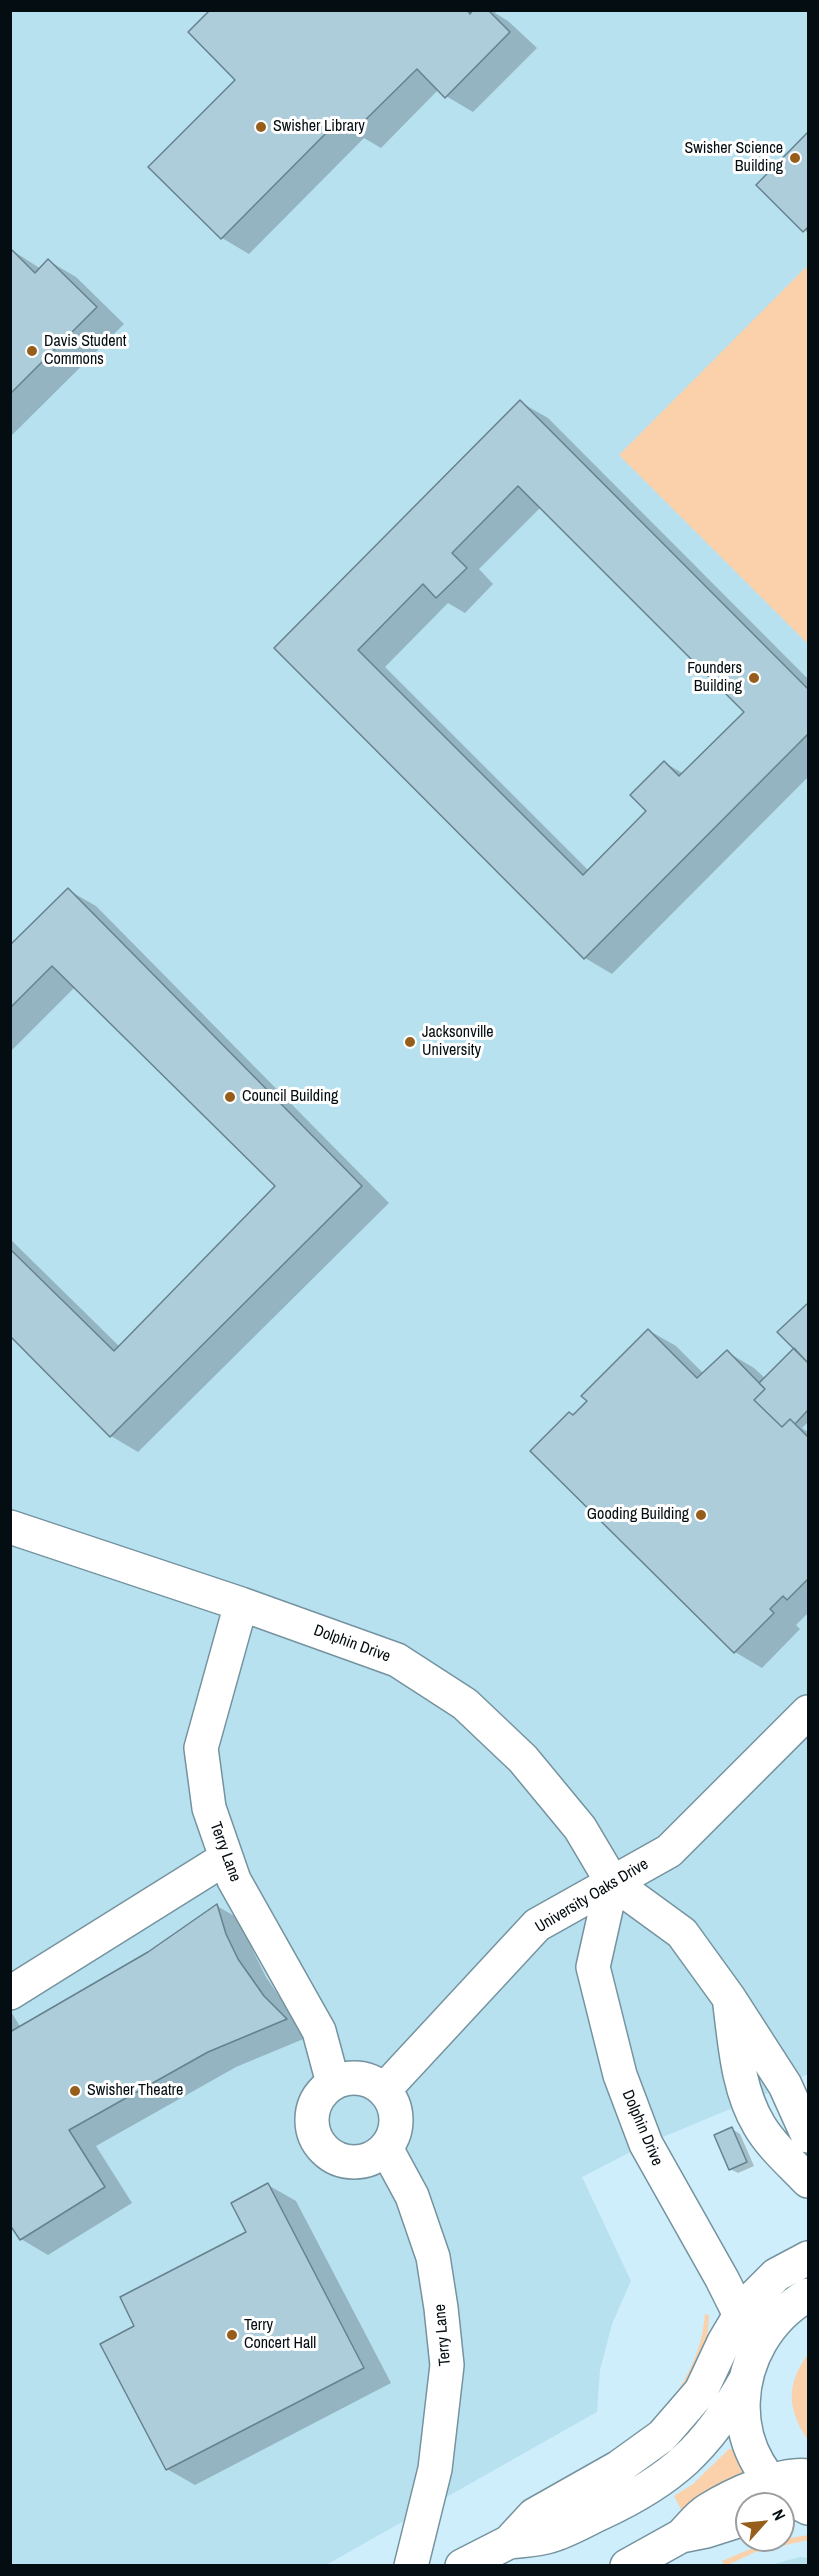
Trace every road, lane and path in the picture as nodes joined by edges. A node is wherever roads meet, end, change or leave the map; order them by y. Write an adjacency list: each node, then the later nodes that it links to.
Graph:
1 (10, 1527): 2 (street, Dolphin Drive)
2 (241, 1604): 4 (street, Terry Lane); 5 (street, Dolphin Drive)
3 (808, 1712): 5 (street, University Oaks Drive)
4 (226, 1858): 6 (street); 8 (street, Terry Lane)
5 (612, 1882): 7 (street, Dolphin Drive); 9 (street, University Oaks Drive); 15 (street, Dolphin Drive)
6 (10, 1993)
7 (729, 1998): 10 (street, Dolphin Drive); 12 (street)
8 (333, 2084): 9 (street); 11 (street)
9 (384, 2090): 11 (street)
10 (808, 2136)
11 (386, 2148): 23 (street, Terry Lane)
12 (808, 2181)
13 (808, 2258): 15 (street)
14 (808, 2295): 16 (street)
15 (740, 2315): 16 (street, Dolphin Drive); 22 (street)
16 (749, 2368): 18 (street); 22 (street)
17 (808, 2476): 18 (street)
18 (772, 2481): 19 (street); 21 (street)
19 (808, 2510)
20 (735, 2522): 21 (street)
21 (681, 2536): 25 (street)
22 (509, 2542): 24 (street)
23 (411, 2565)
24 (462, 2565)
25 (627, 2565)

